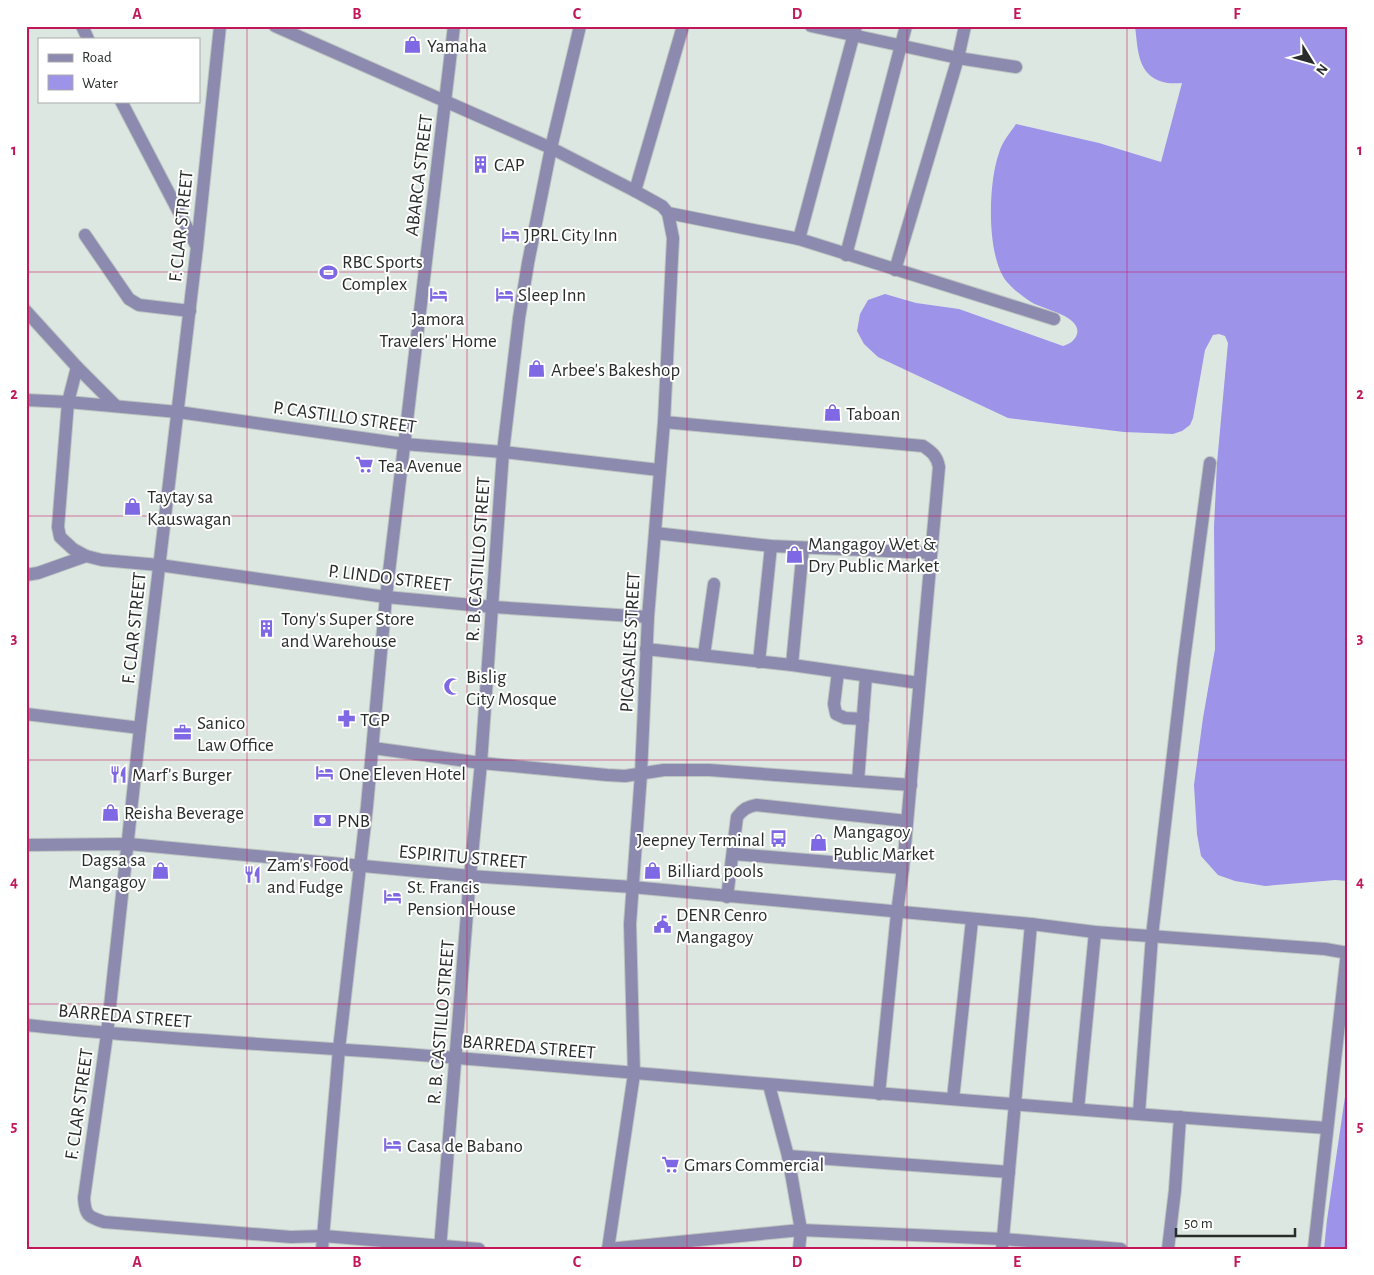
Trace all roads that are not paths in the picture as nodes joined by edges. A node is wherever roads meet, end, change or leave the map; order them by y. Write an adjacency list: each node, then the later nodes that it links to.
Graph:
1 (82, 26): 11 (street)
2 (220, 26): 22 (street, F. CLAR STREET)
3 (275, 26): 15 (street)
4 (454, 26): 15 (street, ABARCA STREET)
5 (580, 26): 17 (street, R. B. CASTILLO STREET)
6 (683, 26): 18 (street)
7 (811, 26): 10 (street)
8 (906, 26): 12 (street)
9 (965, 26): 13 (street)
10 (855, 31): 12 (street); 21 (street)
11 (88, 38)
12 (900, 46): 13 (street); 23 (street)
13 (958, 58): 14 (street); 24 (street)
14 (1016, 66)
15 (446, 101): 17 (street); 34 (street, ABARCA STREET)
16 (122, 102): 22 (street)
17 (551, 148): 18 (street); 35 (street, R. B. CASTILLO STREET)
18 (636, 191): 19 (street)
19 (668, 213): 21 (street); 33 (street, PICASALES STREET)
20 (85, 235): 26 (street)
21 (798, 239): 23 (street)
22 (197, 247): 26 (street, F. CLAR STREET)
23 (846, 255): 24 (street)
24 (896, 270): 27 (street)
25 (26, 311): 28 (street)
26 (190, 311): 32 (street, F. CLAR STREET)
27 (1054, 319)
28 (77, 367): 30 (street); 31 (street)
29 (26, 400): 30 (street, P. CASTILLO STREET)
30 (68, 402): 31 (street, P. CASTILLO STREET); 42 (street)
31 (116, 406): 32 (street, P. CASTILLO STREET)
32 (178, 412): 34 (street, P. CASTILLO STREET); 43 (street, F. CLAR STREET)
33 (664, 422): 37 (street, PICASALES STREET); 41 (street)
34 (404, 444): 35 (street, P. CASTILLO STREET); 46 (street, ABARCA STREET)
35 (503, 452): 37 (street, P. CASTILLO STREET); 47 (street, R. B. CASTILLO STREET)
36 (1210, 463): 77 (street)
37 (659, 470): 38 (street, PICASALES STREET)
38 (655, 533): 39 (street); 48 (street, PICASALES STREET)
39 (771, 546): 40 (street); 51 (street)
40 (803, 548): 41 (street); 52 (street)
41 (931, 553): 55 (street)
42 (86, 556): 43 (street, P. LINDO STREET); 44 (street)
43 (159, 565): 46 (street, P. LINDO STREET); 58 (street, F. CLAR STREET)
44 (26, 575)
45 (714, 584): 50 (street)
46 (386, 597): 47 (street, P. LINDO STREET); 59 (street, ABARCA STREET)
47 (493, 607): 48 (street, P. LINDO STREET); 60 (street, R. B. CASTILLO STREET)
48 (648, 617): 49 (street, PICASALES STREET)
49 (646, 649): 50 (street); 61 (street, PICASALES STREET)
50 (704, 655): 51 (street)
51 (758, 662): 52 (street)
52 (792, 665): 53 (street)
53 (838, 672): 54 (street); 57 (street)
54 (866, 676): 55 (street); 57 (street)
55 (919, 683): 63 (street)
56 (26, 714): 58 (street)
57 (862, 719): 62 (street)
58 (140, 728): 65 (street, F. CLAR STREET)
59 (373, 748): 60 (street); 68 (street, ABARCA STREET)
60 (481, 763): 61 (street); 70 (street, R. B. CASTILLO STREET)
61 (641, 774): 62 (street); 71 (street, PICASALES STREET)
62 (858, 781): 63 (street)
63 (911, 785): 64 (street)
64 (907, 820): 67 (street); 69 (street)
65 (129, 844): 66 (street, ESPIRITU STREET); 68 (street, ESPIRITU STREET); 80 (street, F. CLAR STREET)
66 (26, 845)
67 (733, 854): 69 (street); 72 (street)
68 (361, 866): 70 (street, ESPIRITU STREET); 81 (street, ABARCA STREET)
69 (903, 868): 73 (street)
70 (470, 876): 71 (street, ESPIRITU STREET); 82 (street, R. B. CASTILLO STREET)
71 (632, 887): 72 (street, ESPIRITU STREET); 83 (street, PICASALES STREET)
72 (727, 897): 73 (street, ESPIRITU STREET)
73 (897, 913): 74 (street, ESPIRITU STREET); 85 (street)
74 (972, 920): 75 (street, ESPIRITU STREET); 86 (street)
75 (1031, 924): 76 (street, ESPIRITU STREET); 87 (street)
76 (1095, 932): 77 (street, ESPIRITU STREET); 88 (street)
77 (1152, 936): 78 (street, ESPIRITU STREET); 89 (street)
78 (1347, 952): 91 (street)
79 (26, 1025): 80 (street, BARREDA STREET)
80 (107, 1034): 81 (street, BARREDA STREET); 95 (street, F. CLAR STREET)
81 (339, 1049): 82 (street, BARREDA STREET); 95 (street, ABARCA STREET)
82 (456, 1058): 83 (street, BARREDA STREET); 97 (street, R. B. CASTILLO STREET)
83 (634, 1074): 84 (street, BARREDA STREET); 99 (street, PICASALES STREET)
84 (769, 1085): 85 (street, BARREDA STREET); 92 (street)
85 (879, 1094): 86 (street, BARREDA STREET)
86 (953, 1099): 87 (street, BARREDA STREET)
87 (1016, 1104): 88 (street, BARREDA STREET); 93 (street)
88 (1078, 1109): 89 (street, BARREDA STREET)
89 (1139, 1113): 90 (street, BARREDA STREET)
90 (1180, 1117): 91 (street, BARREDA STREET); 102 (street)
91 (1327, 1128): 103 (street)
92 (788, 1156): 93 (street); 94 (street)
93 (1009, 1172): 96 (street)
94 (801, 1230): 96 (street); 99 (street); 100 (street)
95 (323, 1242): 97 (street)
96 (1002, 1244): 101 (street)
97 (440, 1247): 98 (street)
98 (479, 1249)
99 (608, 1249)
100 (799, 1249)
101 (1121, 1249)
102 (1168, 1249)
103 (1314, 1249)

